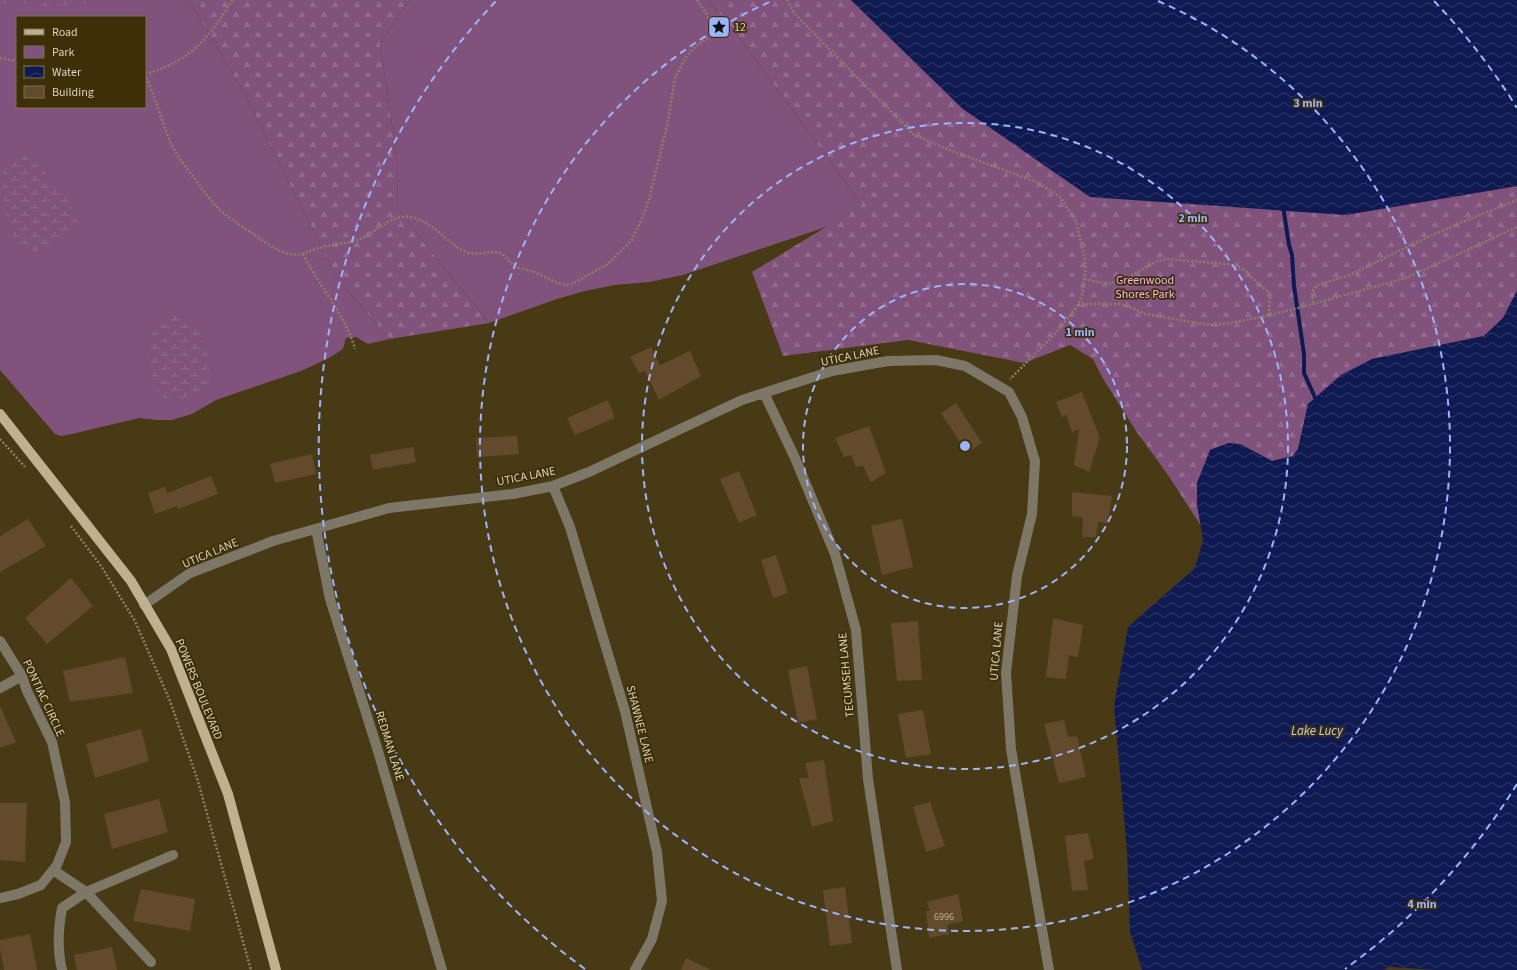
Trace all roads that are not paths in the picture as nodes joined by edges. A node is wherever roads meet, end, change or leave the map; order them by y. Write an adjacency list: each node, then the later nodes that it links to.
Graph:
1 (764, 393): 3 (street, UTICA LANE); 18 (street, TECUMSEH LANE); 19 (street, UTICA LANE)
2 (0, 414): 5 (main road, POWERS BOULEVARD)
3 (553, 486): 4 (street, UTICA LANE); 17 (street, SHAWNEE LANE)
4 (316, 529): 5 (street, UTICA LANE); 16 (street, REDMAN LANE)
5 (144, 605): 15 (main road, POWERS BOULEVARD)
6 (0, 641): 7 (street, PONTIAC CIRCLE)
7 (22, 676): 8 (street); 10 (street, PONTIAC CIRCLE)
8 (0, 688)
9 (173, 855): 11 (street)
10 (53, 870): 11 (street); 12 (street, PONTIAC CIRCLE)
11 (86, 892): 13 (street); 14 (street)
12 (0, 898)
13 (151, 962)
14 (62, 970)
15 (276, 970)
16 (442, 970)
17 (635, 970)
18 (897, 970)
19 (1049, 970)

